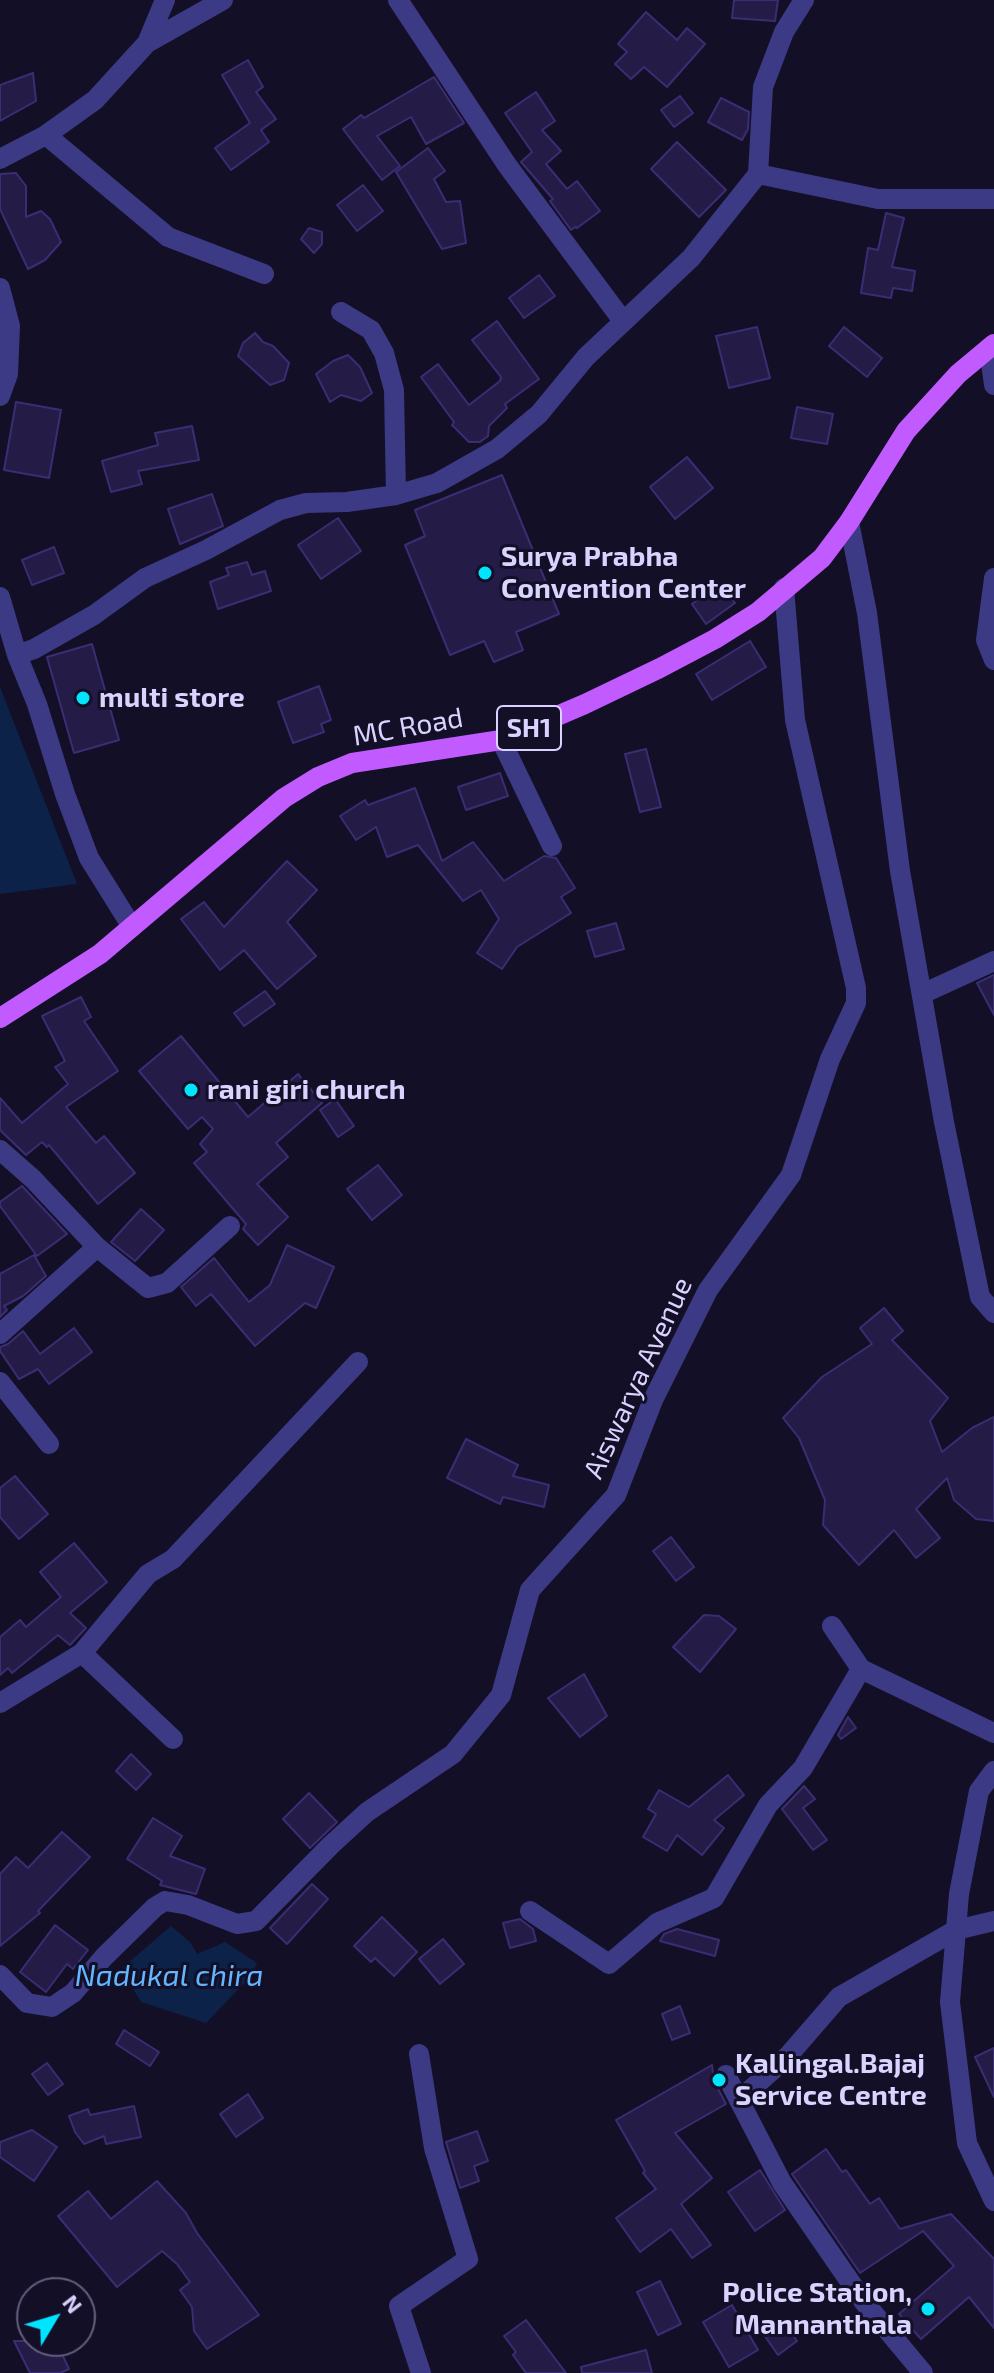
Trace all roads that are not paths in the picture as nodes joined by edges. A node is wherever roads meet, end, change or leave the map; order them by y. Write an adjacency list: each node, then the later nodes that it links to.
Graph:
1 (165, 0): 5 (street)
2 (223, 0): 5 (street)
3 (398, 0): 13 (street)
4 (804, 0): 8 (street)
5 (147, 43): 6 (street)
6 (46, 135): 7 (street); 10 (street)
7 (0, 159)
8 (758, 174): 9 (street); 13 (street)
9 (994, 199)
10 (264, 274)
11 (0, 288): 16 (street)
12 (341, 312): 17 (street)
13 (623, 321): 17 (street)
14 (992, 346): 15 (street); 18 (main road, MC Road / SH1)
15 (994, 385)
16 (0, 396)
17 (396, 495): 22 (street)
18 (849, 522): 20 (main road, MC Road / SH1); 28 (street)
19 (994, 578): 23 (street)
20 (784, 588): 24 (main road, MC Road / SH1); 48 (street, Aiswarya Avenue)
21 (0, 597): 22 (street)
22 (17, 655): 26 (street)
23 (994, 660)
24 (501, 740): 25 (street); 26 (main road, MC Road / SH1)
25 (552, 846)
26 (132, 927): 29 (main road, MC Road / SH1)
27 (994, 961): 28 (street)
28 (922, 994): 33 (street)
29 (0, 1018)
30 (0, 1150): 32 (street)
31 (230, 1226): 32 (street)
32 (97, 1247): 34 (street)
33 (994, 1313)
34 (0, 1334)
35 (358, 1362): 39 (street)
36 (0, 1382): 37 (street)
37 (49, 1444)
38 (832, 1626): 40 (street)
39 (82, 1653): 41 (street); 43 (street)
40 (861, 1669): 42 (street); 45 (street)
41 (0, 1703)
42 (994, 1733)
43 (173, 1739)
44 (994, 1771): 47 (street)
45 (530, 1911)
46 (994, 1921): 47 (street)
47 (956, 1930): 51 (street); 52 (street)
48 (0, 1975)
49 (419, 2054): 53 (street)
50 (726, 2075): 51 (street)
51 (739, 2100): 54 (street)
52 (994, 2201)
53 (421, 2373)
54 (923, 2373)

